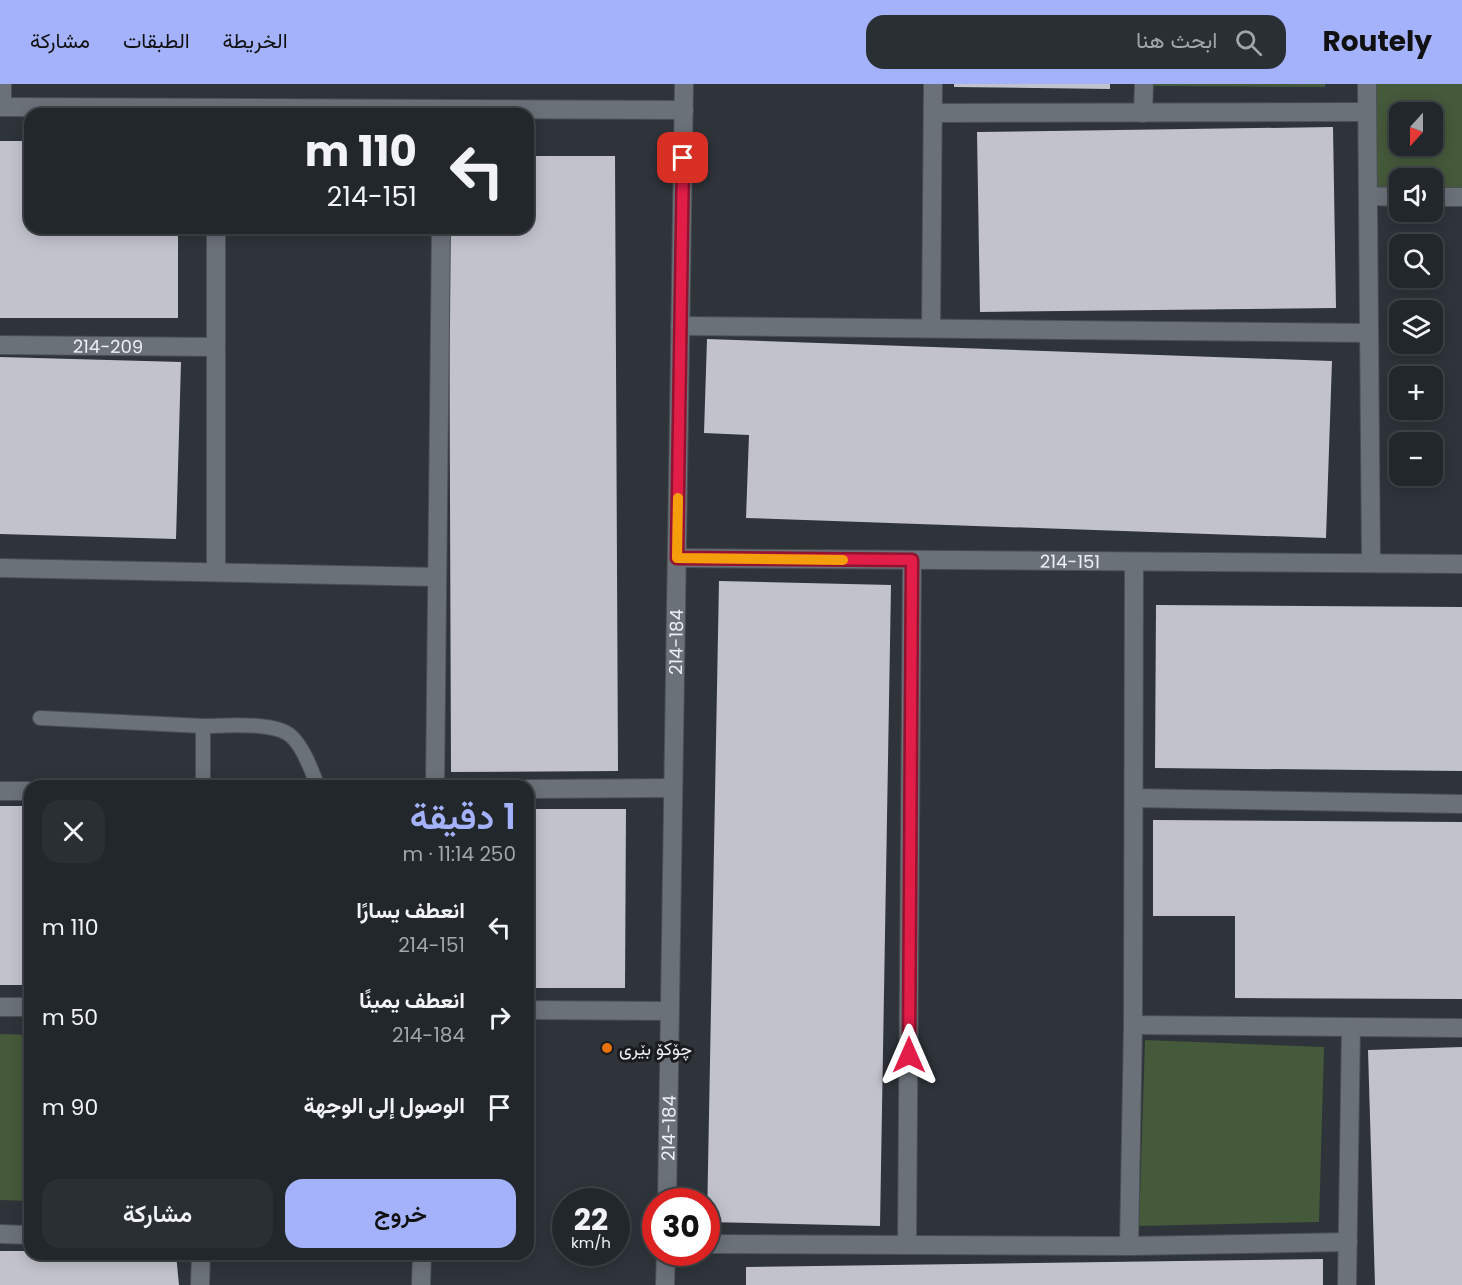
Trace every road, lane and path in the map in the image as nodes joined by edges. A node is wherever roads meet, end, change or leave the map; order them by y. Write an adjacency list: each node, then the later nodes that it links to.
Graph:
1 (2, 84): 6 (street)
2 (684, 84): 8 (street, 214-184)
3 (933, 84): 11 (street)
4 (1144, 84): 12 (street)
5 (1367, 84): 10 (street)
6 (1, 107): 7 (street)
7 (55, 108)
8 (684, 110): 9 (street); 19 (street, 214-184)
9 (534, 111)
10 (1367, 112): 12 (street); 13 (street)
11 (933, 113): 12 (street); 20 (street)
12 (1143, 113)
13 (1368, 196): 14 (street); 21 (street)
14 (1389, 196)
15 (1443, 197): 16 (street)
16 (1462, 197)
17 (216, 234): 23 (street)
18 (441, 234): 31 (street)
19 (680, 326): 20 (street); 24 (street, 214-184)
20 (932, 328): 21 (street)
21 (1369, 333): 27 (street)
22 (0, 345): 23 (street, 214-209)
23 (216, 347): 30 (street)
24 (677, 558): 25 (street, 214-151); 38 (street, 214-184)
25 (912, 560): 26 (street, 214-151); 55 (street)
26 (1134, 562): 27 (street, 214-151); 41 (street)
27 (1371, 563): 28 (street, 214-151)
28 (1462, 564)
29 (0, 568): 30 (street)
30 (216, 570): 31 (street)
31 (437, 577): 36 (street)
32 (40, 718): 33 (lane)
33 (203, 726): 34 (lane); 35 (lane)
34 (203, 780)
35 (315, 780)
36 (435, 780)
37 (534, 789): 38 (street)
38 (673, 789): 46 (street, 214-184)
39 (0, 791): 40 (street)
40 (24, 791)
41 (1134, 798): 42 (street); 47 (street)
42 (1462, 804)
43 (0, 1007): 44 (street)
44 (24, 1007)
45 (534, 1010): 46 (street)
46 (670, 1011): 50 (street, 214-184)
47 (1133, 1025): 48 (street); 56 (street)
48 (1351, 1028): 49 (street); 53 (street)
49 (1462, 1028)
50 (667, 1188)
51 (0, 1234): 52 (street)
52 (24, 1234)
53 (1348, 1242): 56 (street); 63 (street)
54 (720, 1244): 55 (street)
55 (907, 1244): 56 (street)
56 (1129, 1246)
57 (201, 1260): 60 (street)
58 (422, 1260): 61 (street)
59 (666, 1266): 62 (street)
60 (200, 1285)
61 (421, 1285)
62 (665, 1285)
63 (1347, 1285)

